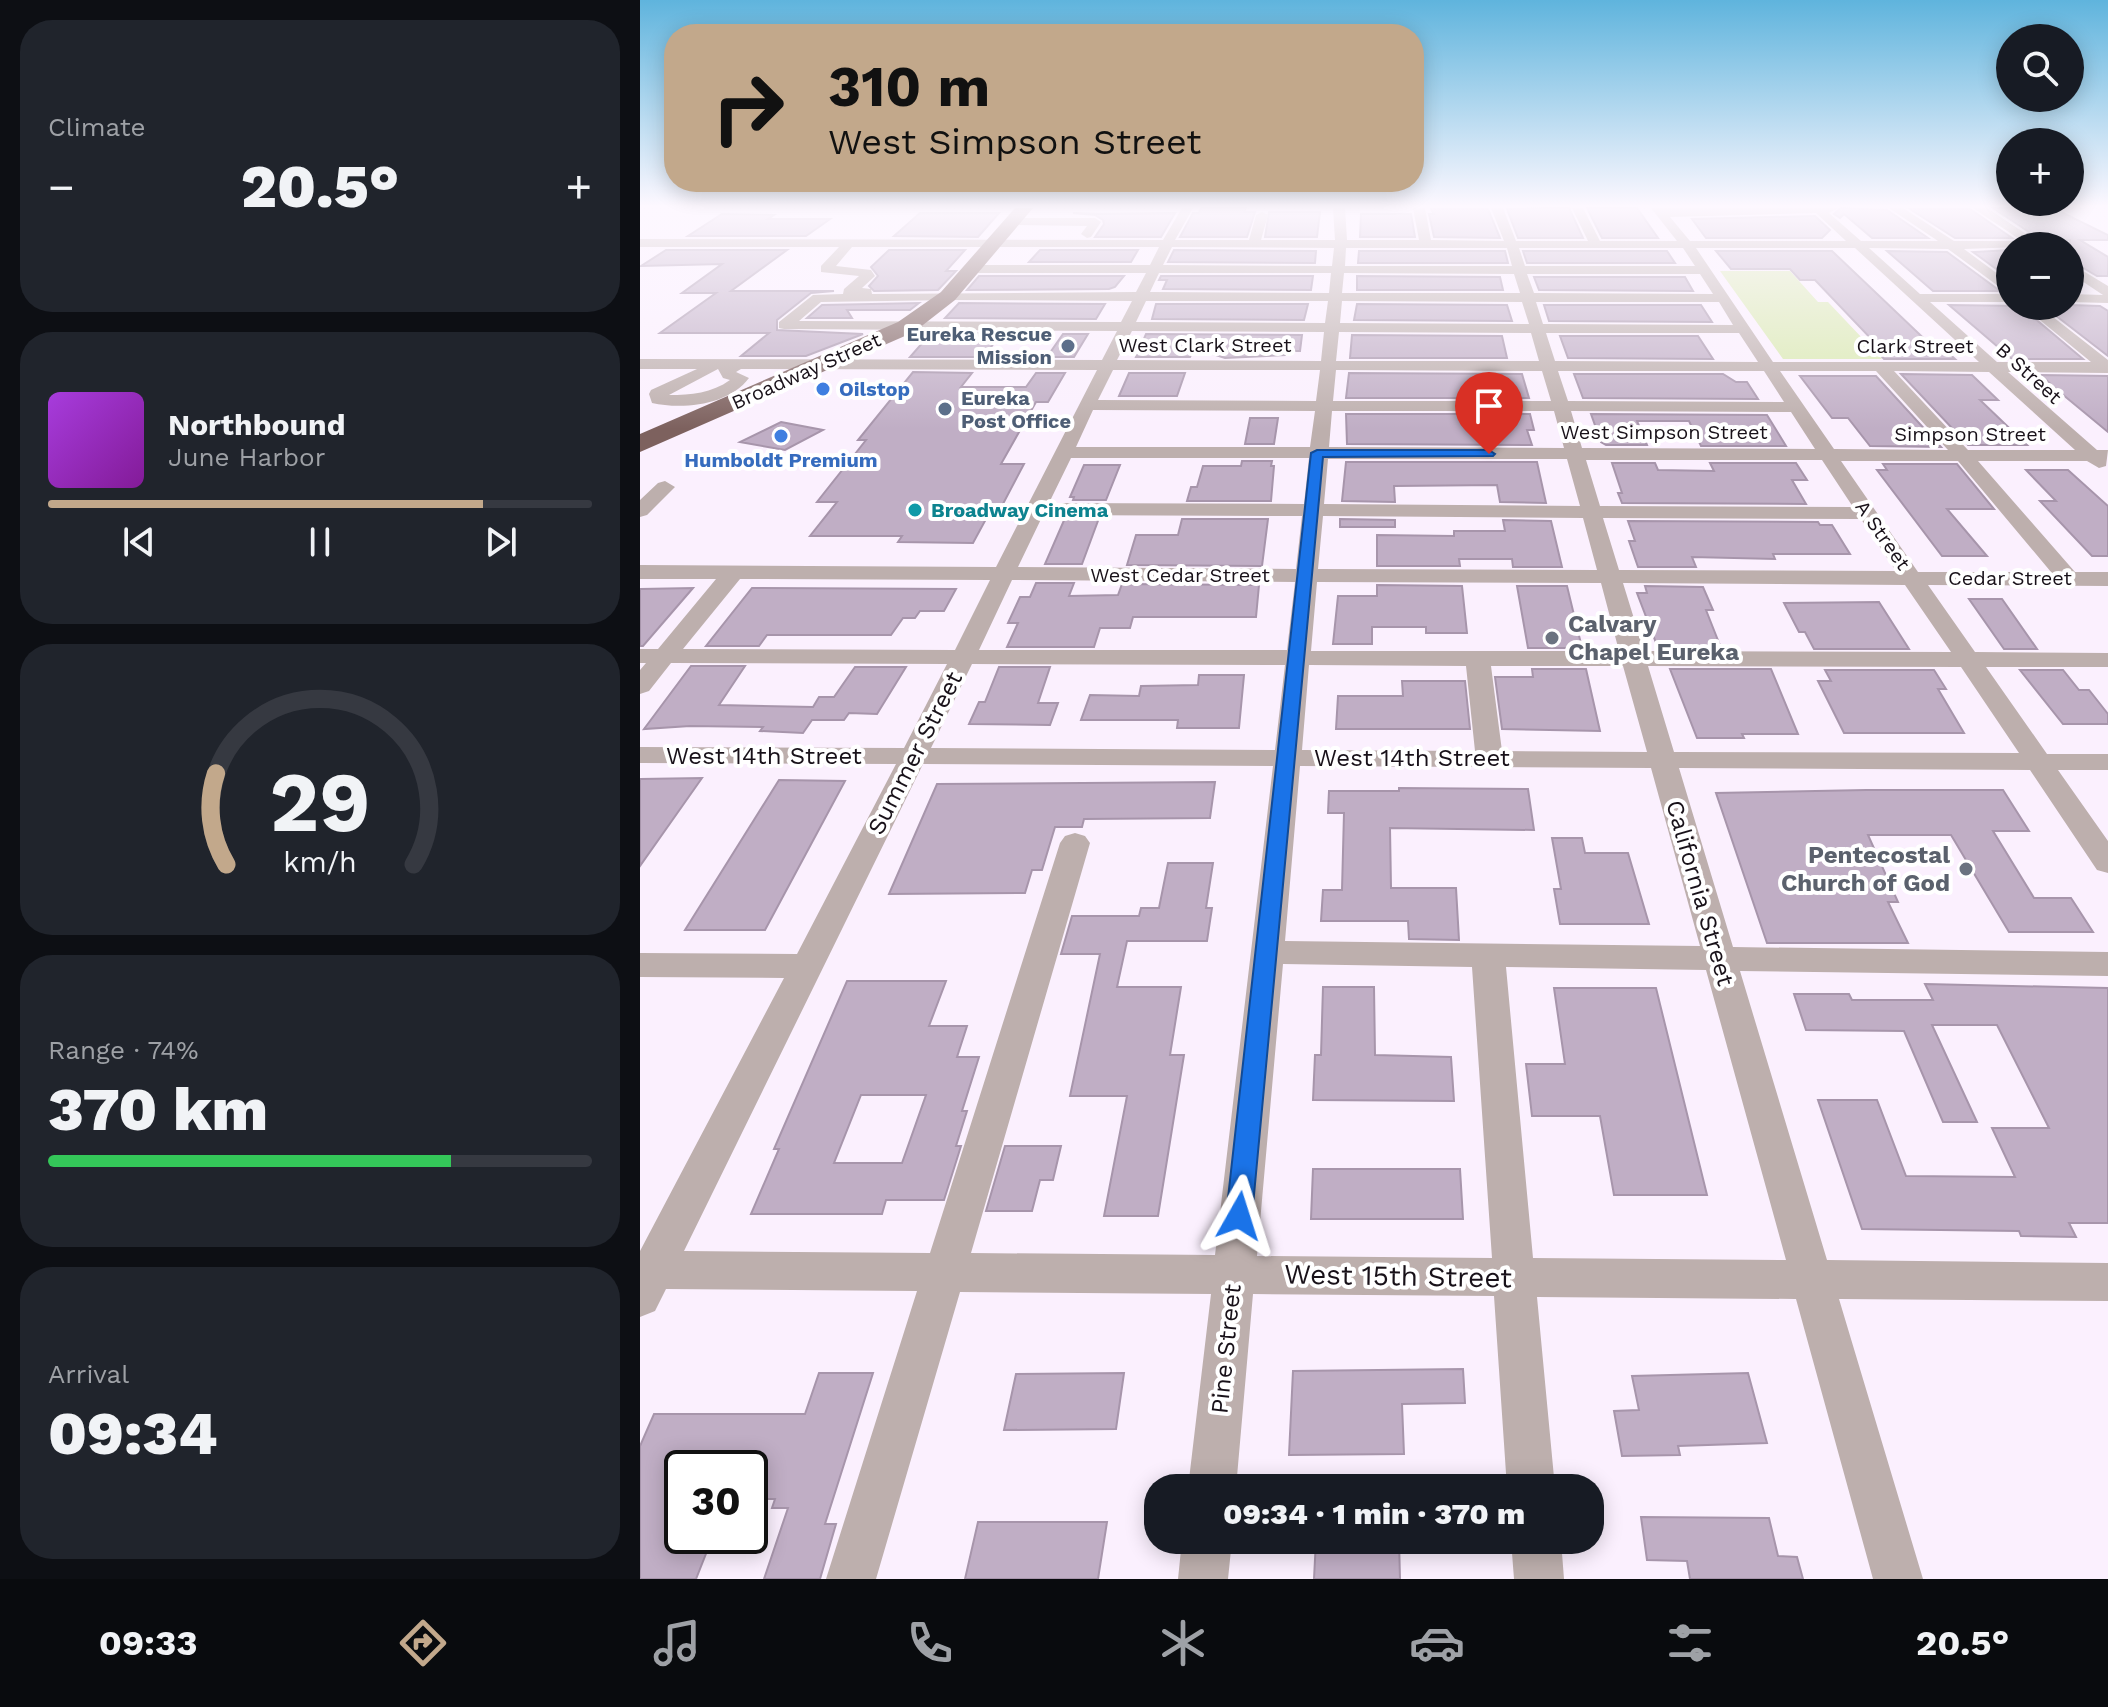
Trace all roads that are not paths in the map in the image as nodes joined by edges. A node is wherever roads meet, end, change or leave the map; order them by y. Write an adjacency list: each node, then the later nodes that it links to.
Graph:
1 (861, 282): 10 (street)
2 (960, 282): 10 (highway, Broadway Street)
3 (1149, 282): 12 (street, Summer Street)
4 (1335, 282): 13 (street, Pine Street)
5 (1439, 282): 13 (street)
6 (1523, 282): 23 (street, California Street)
7 (1604, 282): 14 (street)
8 (1712, 282): 14 (street, A Street)
9 (1902, 282): 15 (street, B Street)
10 (948, 296): 11 (street); 20 (highway, Broadway Street); 20 (street)
11 (991, 296): 12 (street); 20 (street)
12 (1142, 296): 13 (street); 22 (street, Summer Street)
13 (1332, 297): 21 (street, Pine Street)
14 (1722, 298): 24 (street, A Street)
15 (1920, 298): 16 (street); 33 (street, B Street)
16 (1996, 298)
17 (2084, 298): 18 (street)
18 (2108, 299)
19 (2048, 320): 34 (street)
20 (908, 325): 22 (street); 26 (highway, Broadway Street); 27 (street)
21 (1331, 328): 22 (street); 23 (street); 29 (street, Pine Street)
22 (1126, 329): 28 (street, Summer Street)
23 (1537, 329): 24 (street); 30 (street, California Street)
24 (1744, 329): 31 (street, A Street)
25 (640, 364): 26 (street, West Clark Street)
26 (823, 364): 27 (street, West Clark Street); 39 (highway, Broadway Street)
27 (885, 364): 28 (street, West Clark Street)
28 (1109, 364): 29 (street, West Clark Street); 35 (street, Summer Street)
29 (1326, 365): 30 (street, West Clark Street); 36 (street, Pine Street)
30 (1546, 365): 31 (street, West Clark Street); 37 (street, California Street)
31 (1769, 366): 32 (street, Clark Street); 38 (street, A Street)
32 (1880, 366): 33 (street, Clark Street); 44 (street)
33 (1992, 367): 34 (street, Clark Street); 45 (street, B Street)
34 (2107, 367)
35 (1088, 405): 36 (street); 40 (street, Summer Street)
36 (1322, 406): 37 (street); 41 (street, Pine Street)
37 (1561, 406): 38 (street); 42 (street, California Street)
38 (1798, 407): 43 (street, A Street)
39 (640, 444)
40 (1065, 452): 41 (street, West Simpson Street); 48 (street, Summer Street)
41 (1317, 453): 42 (street, West Simpson Street); 49 (street, Pine Street)
42 (1574, 454): 43 (street, West Simpson Street); 50 (street, California Street)
43 (1831, 455): 44 (street, Simpson Street); 52 (street, A Street)
44 (1964, 456): 45 (street, Simpson Street); 59 (street)
45 (2100, 456): 46 (street, B Street)
46 (2108, 471)
47 (665, 487): 51 (street)
48 (1036, 509): 49 (street); 55 (street, Summer Street)
49 (1312, 509): 50 (street); 56 (street, Pine Street)
50 (1589, 510): 52 (street); 57 (street, California Street)
51 (640, 511)
52 (1867, 513): 58 (street, A Street)
53 (640, 572): 54 (street, West Cedar Street)
54 (733, 573): 55 (street, West Cedar Street); 62 (street)
55 (1003, 574): 56 (street, West Cedar Street); 63 (street, Summer Street)
56 (1304, 575): 57 (street, West Cedar Street); 64 (street, Pine Street)
57 (1607, 576): 58 (street, West Cedar Street); 65 (street, California Street)
58 (1913, 577): 59 (street, Cedar Street); 66 (street, A Street)
59 (2068, 578): 60 (street, Cedar Street)
60 (2108, 579)
61 (640, 656): 62 (street)
62 (667, 656): 63 (street); 69 (street)
63 (963, 657): 64 (street); 71 (street, Summer Street)
64 (1298, 657): 68 (street); 72 (street, Pine Street)
65 (1633, 659): 66 (street); 68 (street); 74 (street, California Street)
66 (1970, 660): 67 (street); 75 (street, A Street)
67 (2108, 660)
68 (1478, 661): 73 (street)
69 (640, 686)
70 (640, 755): 71 (street, West 14th Street)
71 (913, 758): 72 (street, West 14th Street); 84 (street, Summer Street)
72 (1286, 758): 73 (street, West 14th Street); 79 (street, Pine Street)
73 (1489, 758): 74 (street, West 14th Street)
74 (1661, 759): 75 (street, West 14th Street); 81 (street, California Street)
75 (2040, 762): 76 (street, West 14th Street); 78 (street, A Street)
76 (2108, 762)
77 (1075, 843): 85 (street)
78 (2108, 863)
79 (1266, 952): 80 (street); 86 (street, Pine Street)
80 (1488, 955): 81 (street); 87 (street)
81 (1718, 958): 82 (street); 89 (street, California Street)
82 (2108, 964)
83 (640, 965): 84 (street)
84 (806, 966): 88 (street, Summer Street)
85 (945, 1273): 86 (street, West 15th Street); 88 (street, West 15th Street); 95 (street)
86 (1234, 1275): 87 (street, West 15th Street); 91 (street, Pine Street)
87 (1512, 1277): 89 (street, West 15th Street); 92 (street)
88 (644, 1279)
89 (1811, 1279): 90 (street, West 15th Street); 98 (street, California Street)
90 (2108, 1282)
91 (1213, 1474)
92 (1530, 1474)
93 (1206, 1554): 96 (street)
94 (1537, 1554): 97 (street)
95 (851, 1579)
96 (1203, 1579)
97 (1539, 1579)
98 (1898, 1579)

